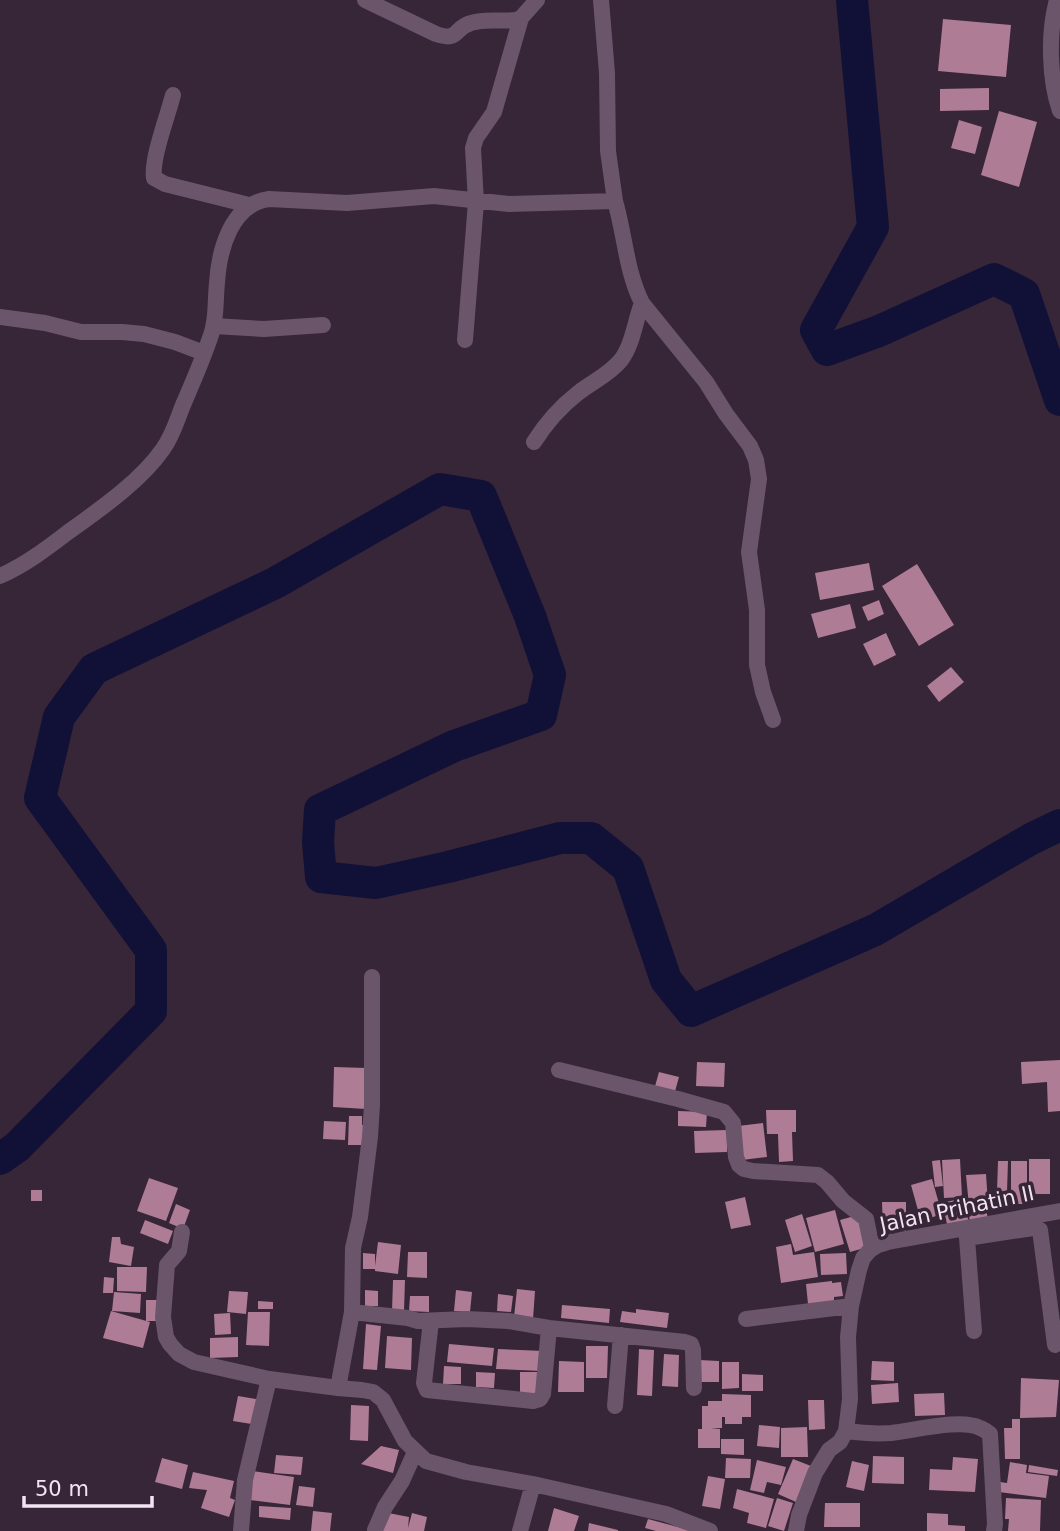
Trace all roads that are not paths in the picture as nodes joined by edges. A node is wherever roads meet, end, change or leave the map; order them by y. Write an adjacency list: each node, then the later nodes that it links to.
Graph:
1 (365, 0): 5 (street)
2 (537, 0): 5 (street)
3 (601, 0): 8 (street)
4 (1057, 0): 7 (street)
5 (521, 18): 9 (street)
6 (173, 95): 10 (street)
7 (1060, 111)
8 (614, 201): 9 (street); 11 (street)
9 (476, 202): 10 (street); 15 (street)
10 (249, 205): 14 (street)
11 (642, 303): 17 (street); 19 (street)
12 (0, 317): 16 (street)
13 (323, 325): 14 (street)
14 (214, 326): 16 (street)
15 (465, 340)
16 (204, 353): 18 (street)
17 (534, 442)
18 (0, 576)
19 (773, 720)
20 (372, 976): 27 (street)
21 (559, 1069): 25 (street)
22 (1060, 1211): 24 (street, Jalan Prihatin II)
23 (182, 1232): 34 (street)
24 (966, 1233): 25 (street, Jalan Prihatin II); 31 (street); 33 (street)
25 (878, 1245): 26 (street, Jalan Prihatin II)
26 (850, 1306): 28 (street); 38 (street, Jalan Prihatin II)
27 (352, 1312): 29 (street); 35 (street)
28 (746, 1319)
29 (431, 1321): 30 (street); 30 (street)
30 (549, 1328): 32 (street)
31 (974, 1331)
32 (621, 1335): 36 (street); 37 (street)
33 (1055, 1345)
34 (269, 1379): 35 (street); 42 (street)
35 (338, 1388): 39 (street)
36 (694, 1388)
37 (615, 1406)
38 (846, 1431): 45 (street); 46 (street)
39 (415, 1452): 40 (street); 41 (street)
40 (533, 1484): 43 (street); 44 (street)
41 (375, 1530)
42 (241, 1531)
43 (520, 1531)
44 (710, 1531)
45 (796, 1531)
46 (994, 1531)

